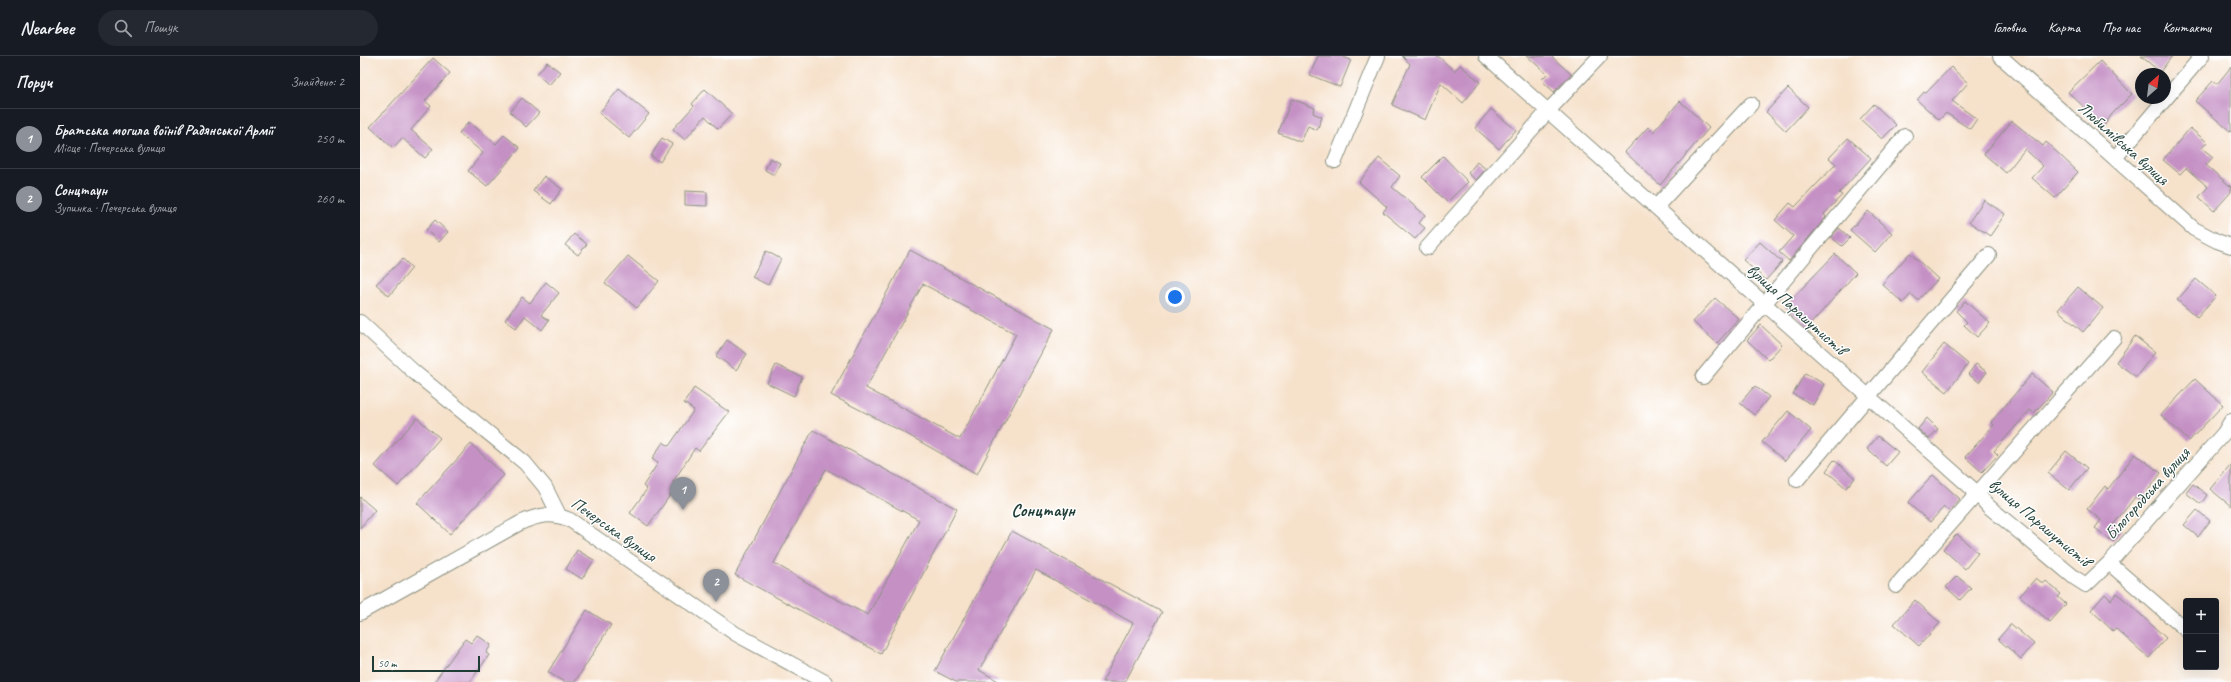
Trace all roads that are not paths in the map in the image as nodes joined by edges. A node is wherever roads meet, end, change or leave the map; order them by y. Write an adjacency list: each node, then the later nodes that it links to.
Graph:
1 (1378, 56): 10 (street)
2 (1486, 56): 7 (street, вулиця Парашутистів)
3 (1600, 56): 7 (street)
4 (2000, 56): 9 (street, Любимівська вулиця)
5 (2202, 56): 9 (street)
6 (1751, 104): 11 (street)
7 (1548, 111): 11 (street, вулиця Парашутистів); 13 (street)
8 (1906, 136): 15 (street)
9 (2115, 158): 12 (street, Любимівська вулиця)
10 (1335, 161)
11 (1656, 207): 15 (street, вулиця Парашутистів)
12 (2231, 246)
13 (1427, 248)
14 (1989, 255): 19 (street)
15 (1764, 303): 18 (street); 19 (street, вулиця Парашутистів)
16 (360, 322): 23 (street, Печерська вулиця)
17 (2114, 338): 22 (street)
18 (1703, 377)
19 (1869, 398): 21 (street); 22 (street, вулиця Парашутистів)
20 (2231, 421): 24 (street, Білогородська вулиця)
21 (1797, 480)
22 (1976, 492): 25 (street, вулиця Парашутистів); 26 (street)
23 (559, 515): 27 (street); 29 (street, Печерська вулиця)
24 (2109, 564): 25 (street, Білогородська вулиця); 28 (street)
25 (2086, 585)
26 (1896, 586)
27 (360, 614)
28 (2183, 627)
29 (825, 682)

